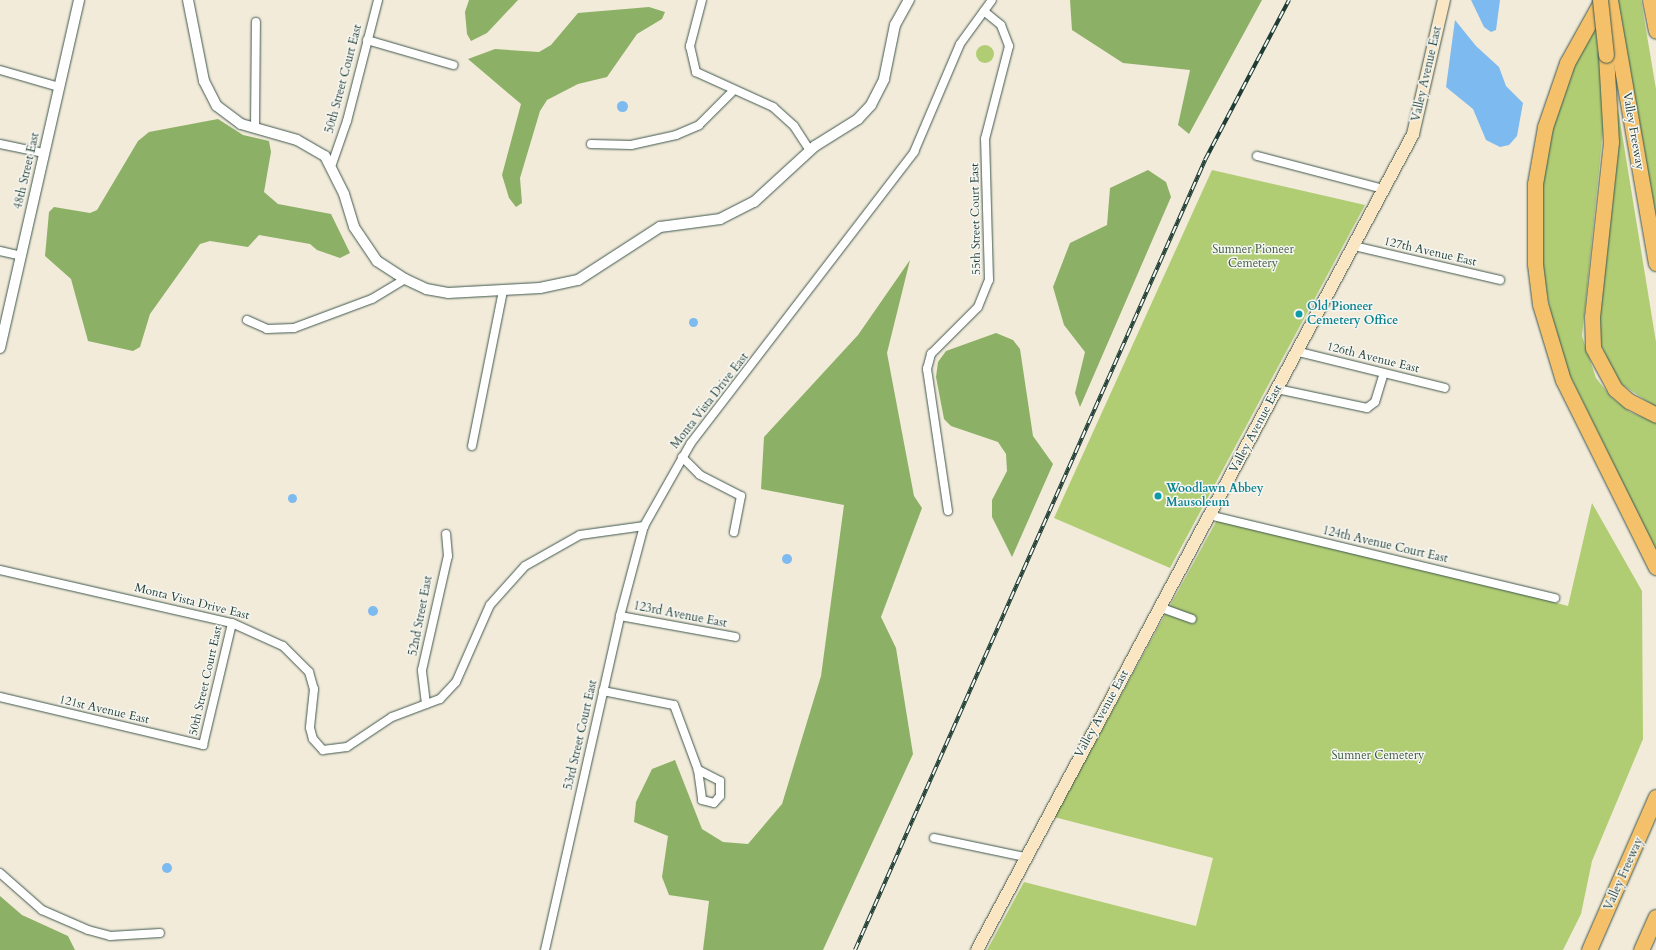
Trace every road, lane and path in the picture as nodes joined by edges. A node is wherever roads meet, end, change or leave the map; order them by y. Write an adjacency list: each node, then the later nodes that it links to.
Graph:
1 (79, 0): 17 (street, 48th Street East)
2 (188, 0): 19 (street)
3 (378, 0): 14 (street, 50th Street Court East)
4 (702, 0): 18 (street)
5 (909, 0): 22 (street)
6 (992, 0): 11 (street, Monta Vista Drive East)
7 (1444, 0): 26 (main road, Valley Avenue East)
8 (1601, 0): 40 (highway, bridge); 48 (highway)
9 (1610, 0): 30 (highway, Valley Freeway)
10 (1650, 0): 13 (highway)
11 (984, 11): 42 (street, Monta Vista Drive East); 43 (street, 55th Street Court East)
12 (256, 22): 19 (street)
13 (1656, 30)
14 (367, 40): 15 (street); 25 (street, 50th Street Court East)
15 (453, 65)
16 (0, 70): 17 (street)
17 (59, 87): 23 (street, 48th Street East)
18 (734, 90): 21 (street); 22 (street)
19 (255, 128): 25 (street)
20 (0, 144): 23 (street)
21 (591, 144)
22 (810, 151): 33 (street)
23 (44, 153): 29 (street, 48th Street East)
24 (1256, 156): 26 (street)
25 (332, 164): 31 (street)
26 (1384, 189): 27 (main road, Valley Avenue East)
27 (1354, 246): 32 (street, 127th Avenue East); 35 (main road, Valley Avenue East)
28 (0, 251): 29 (street)
29 (22, 256): 36 (street, 48th Street East)
30 (1656, 263)
31 (405, 279): 33 (street); 34 (street)
32 (1500, 280)
33 (503, 291): 41 (street)
34 (247, 320)
35 (1299, 347): 37 (street, 126th Avenue East); 39 (main road, Valley Avenue East)
36 (0, 348)
37 (1384, 373): 38 (street, 126th Avenue East); 39 (street)
38 (1445, 388)
39 (1277, 389): 44 (main road, Valley Avenue East)
40 (1656, 415)
41 (472, 446)
42 (682, 457): 45 (street, Monta Vista Drive East); 46 (street)
43 (948, 512)
44 (1209, 515): 50 (street, 124th Avenue Court East); 51 (main road, Valley Avenue East)
45 (644, 526): 52 (street, 53rd Street Court East); 58 (street, Monta Vista Drive East)
46 (734, 532)
47 (446, 534): 58 (street, 52nd Street East)
48 (1656, 567)
49 (0, 570): 54 (street, Monta Vista Drive East)
50 (1554, 598)
51 (1159, 607): 53 (street); 63 (main road, Valley Avenue East)
52 (620, 616): 55 (street, 123rd Avenue East); 56 (street, 53rd Street Court East)
53 (1192, 619)
54 (232, 622): 58 (street, Monta Vista Drive East); 59 (street, 50th Street Court East)
55 (735, 637)
56 (603, 691): 60 (street); 67 (street, 53rd Street Court East)
57 (0, 697): 59 (street, 121st Avenue East)
58 (426, 704)
59 (203, 744)
60 (698, 770)
61 (1656, 797): 69 (highway, Valley Freeway)
62 (934, 838): 63 (street)
63 (1025, 858): 68 (main road, Valley Avenue East)
64 (0, 873): 66 (street)
65 (1656, 917): 70 (highway)
66 (160, 933)
67 (546, 950)
68 (977, 950)
69 (1589, 950)
70 (1641, 950)

